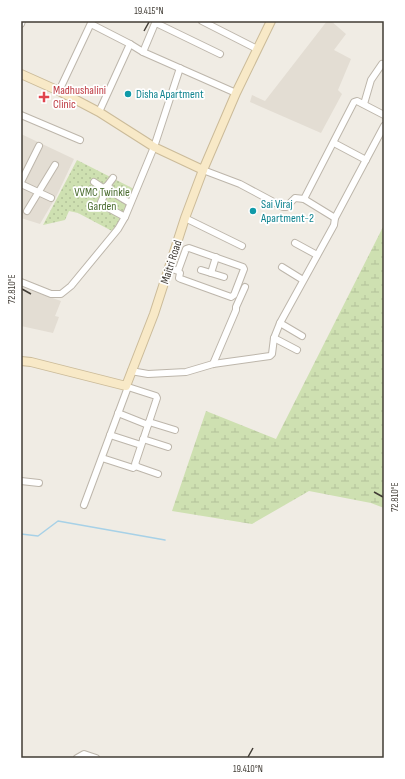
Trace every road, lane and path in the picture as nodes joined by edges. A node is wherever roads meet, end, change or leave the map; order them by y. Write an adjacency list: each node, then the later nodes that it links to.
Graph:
1 (22, 21): 6 (street)
2 (202, 21): 8 (street)
3 (271, 21): 8 (street, Maitri Road)
4 (91, 22): 7 (street); 14 (street)
5 (156, 22): 9 (street); 10 (street)
6 (21, 24)
7 (130, 44): 9 (street); 17 (street)
8 (258, 49): 15 (street, Maitri Road)
9 (143, 52): 12 (street)
10 (220, 54)
11 (382, 64): 16 (street)
12 (180, 68): 15 (street); 24 (street)
13 (21, 74): 14 (street)
14 (59, 91): 17 (street)
15 (236, 93): 27 (street, Maitri Road)
16 (364, 104): 19 (street); 22 (street)
17 (98, 112): 24 (street)
18 (21, 115): 21 (street)
19 (384, 115)
20 (384, 126): 25 (street)
21 (80, 140)
22 (334, 143): 25 (street); 34 (street)
23 (39, 146): 30 (street)
24 (154, 147): 27 (street); 35 (street)
25 (366, 160): 39 (street)
26 (55, 165): 32 (street)
27 (203, 170): 34 (street); 38 (street, Maitri Road)
28 (113, 178): 31 (street)
29 (94, 182): 31 (street)
30 (21, 183): 32 (street)
31 (106, 189): 35 (street); 37 (street)
32 (39, 192): 33 (street); 36 (street)
33 (51, 198)
34 (304, 199): 39 (street)
35 (130, 203): 37 (street)
36 (27, 212)
37 (125, 217): 51 (street)
38 (185, 218): 41 (street); 44 (street, Maitri Road)
39 (334, 218): 42 (street)
40 (295, 243): 42 (street)
41 (242, 246)
42 (317, 255): 50 (street)
43 (216, 258): 47 (street); 47 (street); 48 (street)
44 (169, 268): 47 (street); 59 (street, Maitri Road)
45 (282, 268): 50 (street)
46 (201, 270): 48 (street)
47 (178, 271)
48 (211, 273): 49 (street)
49 (224, 278)
50 (303, 280): 53 (street)
51 (21, 282)
52 (245, 287): 58 (street)
53 (280, 324): 54 (street); 55 (street)
54 (302, 336)
55 (274, 338): 56 (street); 58 (street)
56 (297, 350)
57 (21, 361): 60 (street)
58 (213, 364): 59 (street)
59 (131, 371): 60 (street, Maitri Road)
60 (127, 386): 61 (street, Maitri Road); 62 (street)
61 (118, 414): 62 (street); 64 (street, Maitri Road)
62 (149, 423): 63 (street); 65 (street)
63 (175, 430)
64 (110, 435): 65 (street); 67 (street, Maitri Road)
65 (142, 442): 66 (street); 68 (street)
66 (168, 447)
67 (102, 458): 68 (street); 72 (street, Maitri Road)
68 (136, 466): 69 (street)
69 (158, 474)
70 (21, 481): 71 (street)
71 (39, 483)
72 (84, 505)
73 (77, 758): 74 (street)
74 (96, 758)

